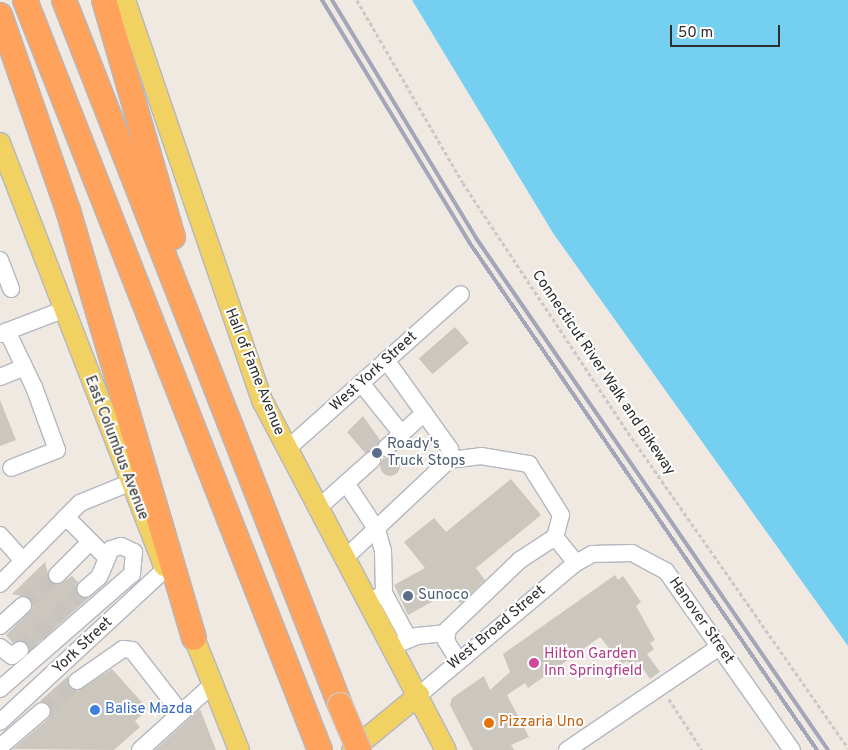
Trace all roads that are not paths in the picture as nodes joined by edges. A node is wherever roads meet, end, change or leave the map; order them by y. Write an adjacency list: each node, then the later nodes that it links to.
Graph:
1 (25, 0): 57 (highway)
2 (64, 0): 12 (highway)
3 (104, 0): 12 (highway)
4 (124, 0): 20 (main road, Hall of Fame Avenue)
5 (0, 15): 44 (highway)
6 (0, 143): 10 (main road, East Columbus Avenue)
7 (0, 260): 8 (street)
8 (11, 289)
9 (461, 294): 13 (street, West York Street)
10 (63, 310): 11 (street); 24 (main road, East Columbus Avenue)
11 (3, 333): 14 (street)
12 (201, 342): 62 (highway, bridge)
13 (386, 360): 16 (street, West York Street); 17 (street)
14 (22, 368): 15 (street); 23 (street)
15 (0, 377)
16 (361, 382): 18 (street); 20 (street, West York Street)
17 (424, 414): 18 (street); 22 (street)
18 (402, 434): 19 (street)
19 (386, 448)
20 (286, 450): 26 (main road, Hall of Fame Avenue)
21 (372, 460): 25 (street)
22 (448, 460): 28 (street); 30 (street)
23 (11, 468)
24 (129, 483): 27 (street); 36 (main road, East Columbus Avenue)
25 (346, 483): 26 (street); 28 (street)
26 (317, 509): 34 (main road, Hall of Fame Avenue)
27 (66, 516): 31 (street); 33 (street)
28 (377, 530): 34 (street); 40 (street)
29 (0, 535): 33 (street)
30 (555, 537): 35 (street); 43 (street)
31 (88, 544): 32 (street); 37 (street)
32 (104, 556): 39 (street); 52 (street)
33 (21, 558): 38 (street)
34 (344, 559): 40 (main road, Hall of Fame Avenue)
35 (576, 562): 47 (street, Hanover Street); 49 (street, West Broad Street)
36 (165, 569): 44 (main road, East Columbus Avenue); 56 (street, York Street)
37 (57, 575)
38 (0, 584)
39 (85, 589)
40 (376, 597): 45 (main road, Hall of Fame Avenue)
41 (23, 606): 42 (street)
42 (0, 626)
43 (447, 633): 45 (street); 49 (street)
44 (194, 638): 51 (main road, East Columbus Avenue)
45 (401, 643): 53 (main road, Hall of Fame Avenue)
46 (0, 647): 48 (street)
47 (718, 647): 64 (street); 65 (street, Hanover Street)
48 (20, 650)
49 (458, 660): 53 (street, West Broad Street)
50 (77, 681): 55 (street)
51 (212, 685): 55 (street); 60 (main road, East Columbus Avenue)
52 (0, 689)
53 (419, 695): 61 (main road); 63 (main road, Hall of Fame Avenue)
54 (42, 711): 58 (street)
55 (181, 713): 59 (street)
56 (2, 716)
57 (316, 739)
58 (0, 747)
59 (140, 750)
60 (239, 750)
61 (352, 750)
62 (359, 750)
63 (446, 750)
64 (567, 750)
65 (792, 750)

